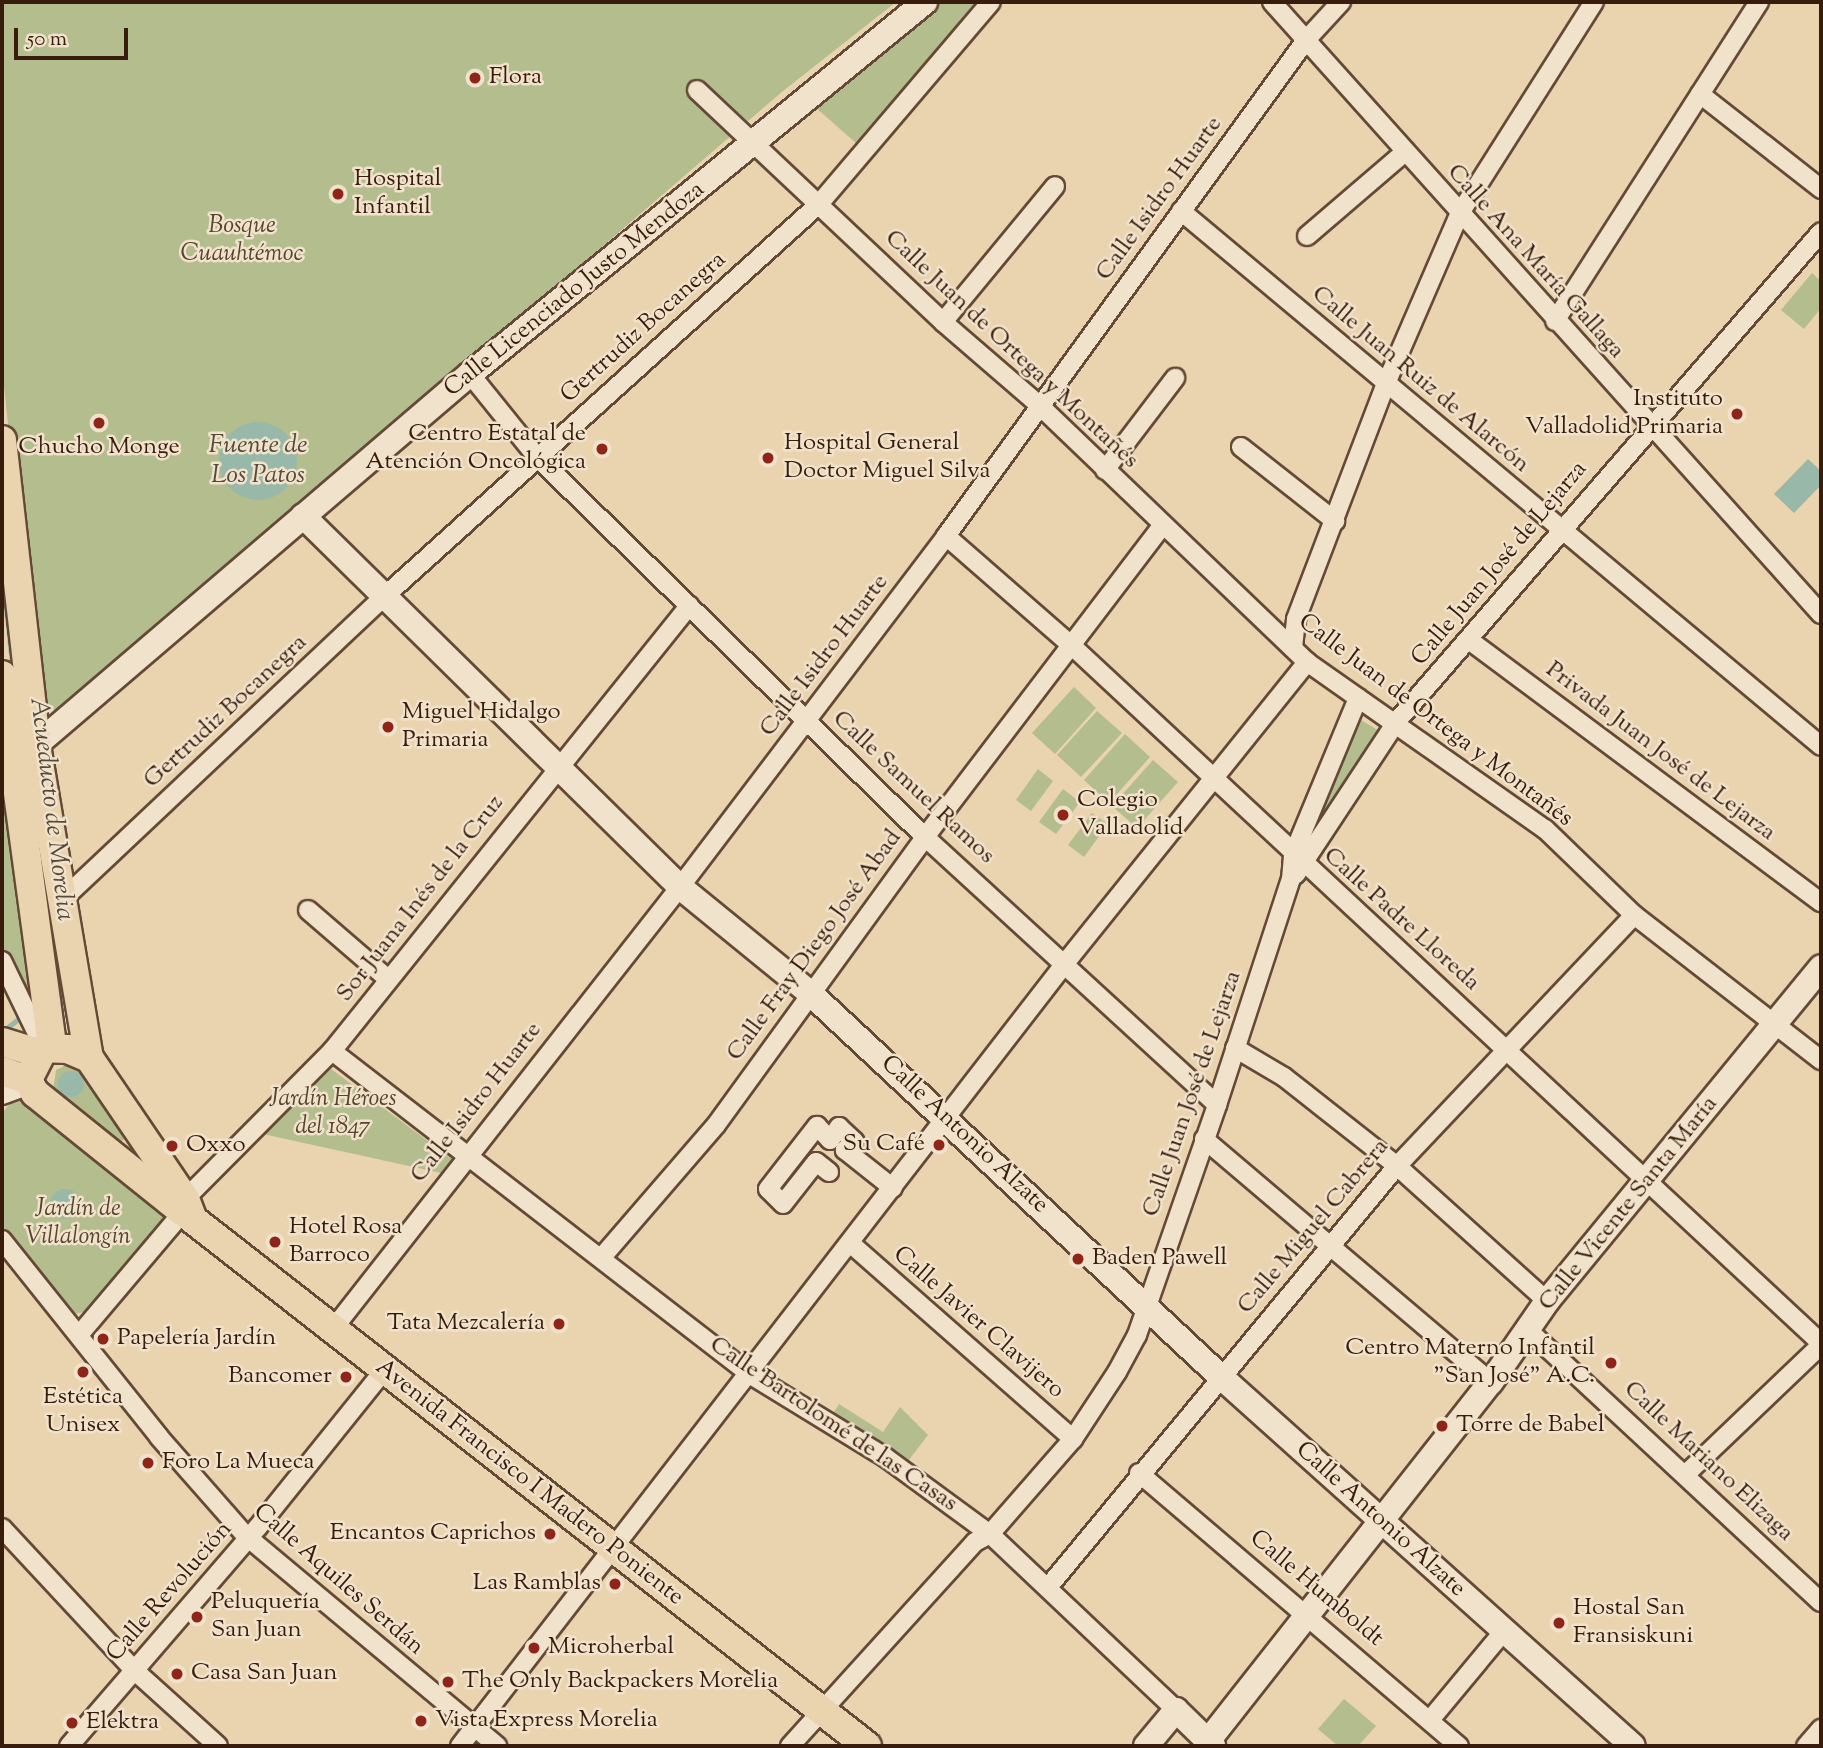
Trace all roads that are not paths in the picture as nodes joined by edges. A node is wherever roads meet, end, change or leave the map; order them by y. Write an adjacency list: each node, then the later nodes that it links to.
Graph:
1 (925, 2): 10 (street, Calle Licenciado Justo Mendoza)
2 (991, 2): 14 (street, Gertrudiz Bocanegra)
3 (1272, 2): 7 (street, Calle Ana María Gallaga)
4 (1341, 2): 7 (street, Calle Isidro Huarte)
5 (1594, 2): 16 (street)
6 (1759, 2): 9 (street)
7 (1306, 40): 11 (street, Calle Ana María Gallaga); 15 (street, Calle Isidro Huarte)
8 (697, 90): 10 (street, Calle Juan de Ortega y Montañés)
9 (1700, 94): 13 (street); 19 (street)
10 (752, 145): 14 (street, Calle Juan de Ortega y Montañés); 21 (street, Calle Licenciado Justo Mendoza)
11 (1405, 152): 16 (street, Calle Ana María Gallaga); 18 (street)
12 (1055, 186): 20 (street)
13 (1821, 189)
14 (818, 204): 20 (street, Calle Juan de Ortega y Montañés); 28 (street, Gertrudiz Bocanegra)
15 (1181, 211): 23 (street, Calle Juan Ruiz de Alarcón); 24 (street, Calle Isidro Huarte)
16 (1460, 213): 19 (street, Calle Ana María Gallaga); 23 (street)
17 (1821, 232): 25 (street, Calle Juan José de Lejarza)
18 (1307, 236)
19 (1555, 321): 25 (street, Calle Ana María Gallaga)
20 (943, 322): 24 (street, Calle Juan de Ortega y Montañés)
21 (470, 374): 28 (street, Calle Samuel Ramos); 30 (street, Calle Licenciado Justo Mendoza)
22 (1175, 378): 29 (street)
23 (1385, 386): 31 (street); 33 (street, Calle Juan Ruiz de Alarcón)
24 (1039, 405): 29 (street, Calle Juan de Ortega y Montañés); 34 (street, Calle Isidro Huarte)
25 (1649, 427): 33 (street, Calle Juan José de Lejarza); 37 (street, Calle Ana María Gallaga)
26 (2, 440): 46 (main road)
27 (1241, 447): 31 (street)
28 (537, 457): 35 (street, Gertrudiz Bocanegra); 36 (street, Calle Samuel Ramos)
29 (1105, 470): 32 (street, Calle Juan de Ortega y Montañés)
30 (303, 516): 35 (street, Calle Antonio Alzate); 46 (street, Calle Licenciado Justo Mendoza)
31 (1335, 521): 40 (street)
32 (1163, 525): 39 (street, Calle Fray Diego José Abad); 40 (street, Calle Juan de Ortega y Montañés)
33 (1561, 530): 38 (street, Calle Juan José de Lejarza); 47 (street, Calle Juan Ruiz de Alarcón)
34 (946, 536): 39 (street, Calle Padre Lloreda); 44 (street, Calle Isidro Huarte)
35 (386, 595): 48 (street, Calle Antonio Alzate); 53 (street, Gertrudiz Bocanegra)
36 (689, 606): 44 (street, Calle Samuel Ramos); 48 (street, Sor Juana Inés de la Cruz)
37 (1821, 614)
38 (1469, 640): 45 (street, Calle Juan José de Lejarza); 54 (street, Privada Juan José de Lejarza)
39 (1070, 644): 49 (street, Calle Padre Lloreda); 50 (street, Calle Fray Diego José Abad)
40 (1293, 648): 41 (street, Calle Juan de Ortega y Montañés)
41 (1307, 662): 43 (street, Calle Juan de Ortega y Montañés); 49 (street)
42 (2, 676): 66 (main road)
43 (1358, 698): 45 (street, Calle Juan de Ortega y Montañés); 51 (street, Calle Juan José de Lejarza)
44 (806, 720): 50 (street, Calle Samuel Ramos); 52 (street, Calle Isidro Huarte)
45 (1397, 722): 51 (street, Calle Juan José de Lejarza); 56 (street, Calle Juan de Ortega y Montañés)
46 (36, 745): 53 (main road)
47 (1821, 746)
48 (559, 763): 52 (street, Calle Antonio Alzate); 60 (street, Sor Juana Inés de la Cruz)
49 (1213, 777): 51 (street, Calle Padre Lloreda); 58 (street)
50 (925, 836): 58 (street, Calle Samuel Ramos); 61 (street, Calle Fray Diego José Abad)
51 (1298, 860): 64 (street, Calle Juan José de Lejarza); 65 (street, Calle Padre Lloreda)
52 (681, 887): 61 (street, Calle Antonio Alzate); 76 (street, Calle Isidro Huarte)
53 (62, 900): 68 (main road)
54 (1821, 902)
55 (308, 910): 60 (street)
56 (1634, 915): 62 (street, Calle Juan de Ortega y Montañés); 65 (street, Calle Miguel Cabrera)
57 (2, 961): 66 (street)
58 (1066, 962): 73 (street, Calle Samuel Ramos); 74 (street)
59 (1821, 967): 62 (street, Calle Vicente Santa María)
60 (388, 979): 67 (street, Sor Juana Inés de la Cruz)
61 (811, 994): 74 (street, Calle Antonio Alzate); 85 (street, Calle Fray Diego José Abad)
62 (1776, 1021): 69 (street, Calle Juan de Ortega y Montañés); 79 (street, Calle Vicente Santa María)
63 (2, 1042): 66 (main road)
64 (1235, 1048): 73 (street, Calle Juan José de Lejarza); 77 (street)
65 (1508, 1048): 77 (street, Calle Miguel Cabrera); 79 (street, Calle Padre Lloreda)
66 (45, 1049): 68 (main road); 71 (main road)
67 (332, 1051): 76 (street, Calle Bartolomé de las Casas); 81 (street, Sor Juana Inés de la Cruz)
68 (89, 1058): 81 (main road)
69 (1821, 1060)
70 (2, 1071): 71 (main road)
71 (29, 1082): 72 (street); 81 (main road, Avenida Francisco I Madero Poniente)
72 (2, 1095)
73 (1217, 1105): 75 (street, Calle Juan José de Lejarza)
74 (948, 1119): 80 (street); 87 (street, Calle Antonio Alzate)
75 (1204, 1139): 84 (street); 87 (street, Calle Juan José de Lejarza)
76 (468, 1154): 85 (street, Calle Bartolomé de las Casas); 88 (street, Calle Isidro Huarte)
77 (1397, 1166): 84 (street, Calle Miguel Cabrera); 86 (street)
78 (829, 1172): 80 (street)
79 (1647, 1180): 86 (street, Calle Vicente Santa María); 91 (street, Calle Padre Lloreda)
80 (893, 1188): 83 (street)
81 (187, 1209): 88 (main road, Avenida Francisco I Madero Poniente); 90 (street, Sor Juana Inés de la Cruz)
82 (2, 1240): 90 (street, Calle Aquiles Serdán)
83 (850, 1243): 93 (street); 96 (street, Calle Javier Clavijero)
84 (1332, 1244): 94 (street, Calle Miguel Cabrera); 95 (street)
85 (602, 1257): 93 (street, Calle Bartolomé de las Casas)
86 (1547, 1301): 89 (street, Calle Vicente Santa María)
87 (1147, 1307): 94 (street, Calle Antonio Alzate); 96 (street, Calle Juan José de Lejarza)
88 (333, 1329): 92 (main road, Avenida Francisco I Madero Poniente)
89 (1529, 1331): 95 (street, Calle Vicente Santa María); 98 (street, Calle Mariano Elizaga)
90 (79, 1335): 102 (street, Calle Aquiles Serdán)
91 (1821, 1344): 98 (street)
92 (385, 1369): 102 (street, Calle Revolución); 103 (main road, Avenida Francisco I Madero Poniente)
93 (751, 1375): 101 (street, Calle Bartolomé de las Casas); 103 (street)
94 (1220, 1376): 97 (street, Calle Miguel Cabrera); 99 (street, Calle Antonio Alzate)
95 (1491, 1382): 99 (street, Calle Vicente Santa María)
96 (1073, 1439): 101 (street, Calle Juan José de Lejarza)
97 (1139, 1473): 104 (street, Calle Miguel Cabrera); 106 (street, Calle Humboldt)
98 (1687, 1473): 105 (street, Calle Mariano Elizaga)
99 (1381, 1521): 106 (street, Calle Vicente Santa María); 107 (street, Calle Antonio Alzate)
100 (2, 1528): 108 (street)
101 (990, 1534): 104 (street, Calle Bartolomé de las Casas); 109 (street, Calle Juan José de Lejarza)
102 (248, 1538): 108 (street, Calle Revolución); 112 (street, Calle Aquiles Serdán)
103 (614, 1551): 109 (main road, Avenida Francisco I Madero Poniente); 112 (street)
104 (1049, 1586): 110 (street, Calle Bartolomé de las Casas)
105 (1821, 1602)
106 (1310, 1614): 111 (street, Calle Humboldt); 114 (street, Calle Vicente Santa María)
107 (1504, 1631): 111 (street); 123 (street, Calle Antonio Alzate)
108 (134, 1670): 115 (street, Calle Revolución); 116 (street)
109 (821, 1710): 119 (street, Calle Juan José de Lejarza); 120 (main road, Avenida Francisco I Madero Poniente)
110 (1176, 1710): 114 (street, Calle Bartolomé de las Casas); 121 (street)
111 (1430, 1720): 122 (street, Calle Humboldt)
112 (475, 1728): 117 (street); 118 (street, Calle Aquiles Serdán)
113 (1821, 1729): 124 (street)
114 (1211, 1744)
115 (69, 1746)
116 (218, 1746)
117 (460, 1746)
118 (497, 1746)
119 (790, 1746)
120 (867, 1746)
121 (1146, 1746)
122 (1459, 1746)
123 (1633, 1746)
124 (1807, 1746)

